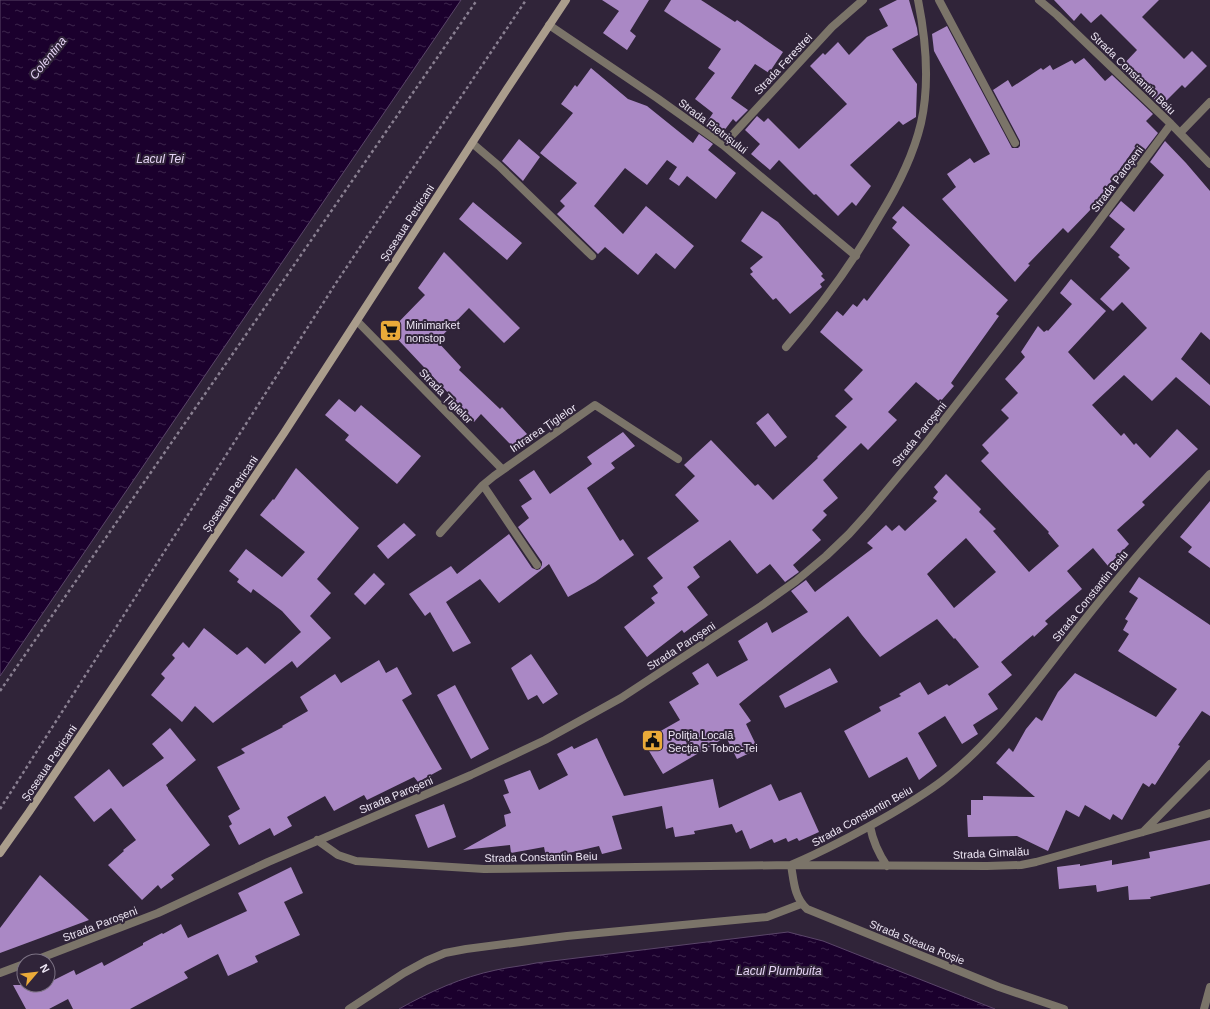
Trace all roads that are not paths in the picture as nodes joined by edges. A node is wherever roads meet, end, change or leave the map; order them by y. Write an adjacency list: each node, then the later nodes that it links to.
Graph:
1 (566, 0): 6 (main road, Șoseaua Petricani)
2 (863, 0): 12 (street, Strada Ferestrei)
3 (918, 0): 15 (street)
4 (939, 0): 11 (street)
5 (1039, 0): 8 (street, Strada Constantin Beiu)
6 (549, 25): 10 (main road, Șoseaua Petricani); 12 (street, Strada Pietrișului)
7 (1210, 102): 9 (street)
8 (1171, 124): 9 (street, Strada Constantin Beiu); 28 (street, Strada Paroșeni)
9 (1180, 133): 13 (street, Strada Constantin Beiu)
10 (472, 143): 14 (street); 16 (main road, Șoseaua Petricani)
11 (1015, 144)
12 (722, 145): 15 (street, Strada Pietrișului)
13 (1210, 164)
14 (592, 256)
15 (856, 256): 17 (street)
16 (357, 321): 19 (street, Strada Țiglelor); 29 (main road, Șoseaua Petricani)
17 (786, 347)
18 (678, 459): 19 (street, Intrarea Țiglelor)
19 (502, 469): 21 (street)
20 (1210, 474): 26 (street, Strada Constantin Beiu)
21 (483, 485): 22 (street); 23 (street)
22 (440, 533)
23 (537, 565)
24 (1210, 764): 27 (street)
25 (1210, 813): 27 (street, Strada Gimalău)
26 (870, 826): 30 (street, Strada Constantin Beiu); 31 (street)
27 (1142, 833): 31 (street, Strada Gimalău)
28 (317, 840): 30 (street, Strada Constantin Beiu); 33 (street, Strada Paroșeni)
29 (0, 853)
30 (791, 865): 31 (street, Strada Gimalău); 32 (street)
31 (887, 866)
32 (801, 904): 37 (street); 38 (street, Strada Steaua Roșie)
33 (54, 953)
34 (16, 967): 35 (street)
35 (0, 973)
36 (1210, 987): 39 (street)
37 (349, 1009)
38 (1064, 1009)
39 (1204, 1009)

